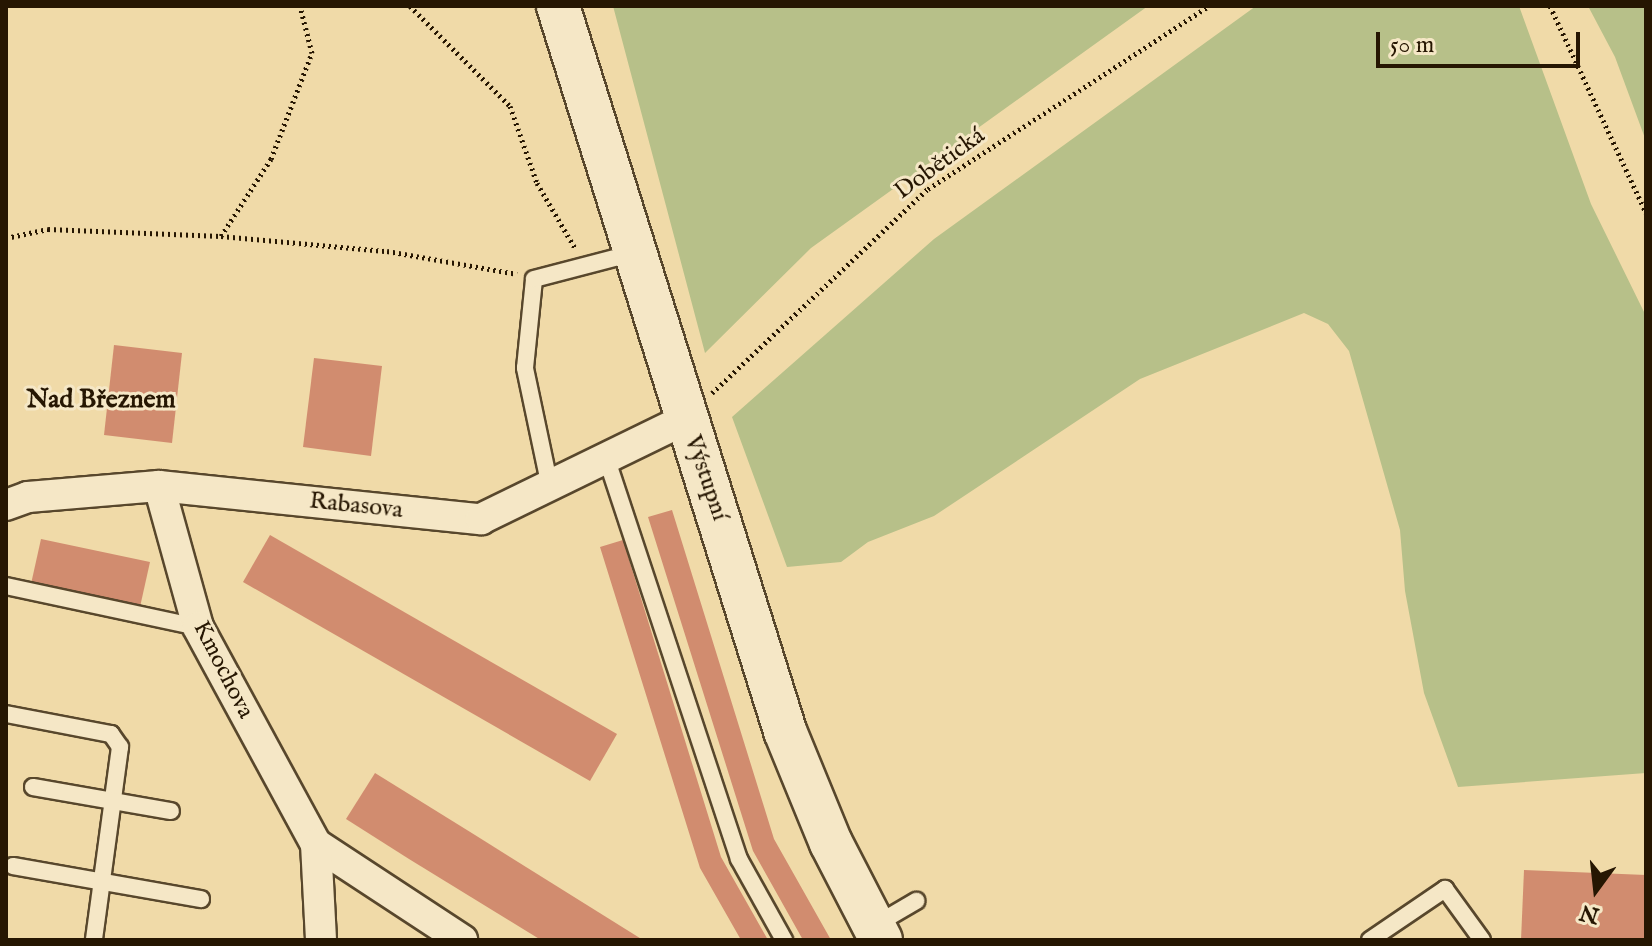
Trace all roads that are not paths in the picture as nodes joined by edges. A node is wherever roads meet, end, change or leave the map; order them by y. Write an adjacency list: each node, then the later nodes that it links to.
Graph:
1 (558, 6): 2 (street, Výstupní)
2 (635, 252): 3 (street, Výstupní); 6 (lane)
3 (686, 419): 4 (street, Rabasova); 19 (street, Výstupní)
4 (607, 460): 6 (street, Rabasova); 23 (lane)
5 (159, 486): 6 (street, Rabasova); 7 (street, Rabasova); 9 (street, Kmochova)
6 (550, 487)
7 (6, 505)
8 (6, 586): 9 (lane)
9 (198, 627): 14 (street, Kmochova)
10 (6, 714): 12 (lane)
11 (33, 787): 12 (lane)
12 (114, 802): 13 (lane); 16 (lane)
13 (171, 811)
14 (316, 844): 21 (street, Kmochova); 22 (street, Kmochova)
15 (13, 866): 16 (lane)
16 (102, 881): 17 (lane); 20 (lane)
17 (201, 899)
18 (916, 901): 19 (lane)
19 (878, 933)
20 (94, 940)
21 (321, 940)
22 (462, 940)
23 (784, 940)
24 (1370, 940): 25 (lane)
25 (1482, 940)

